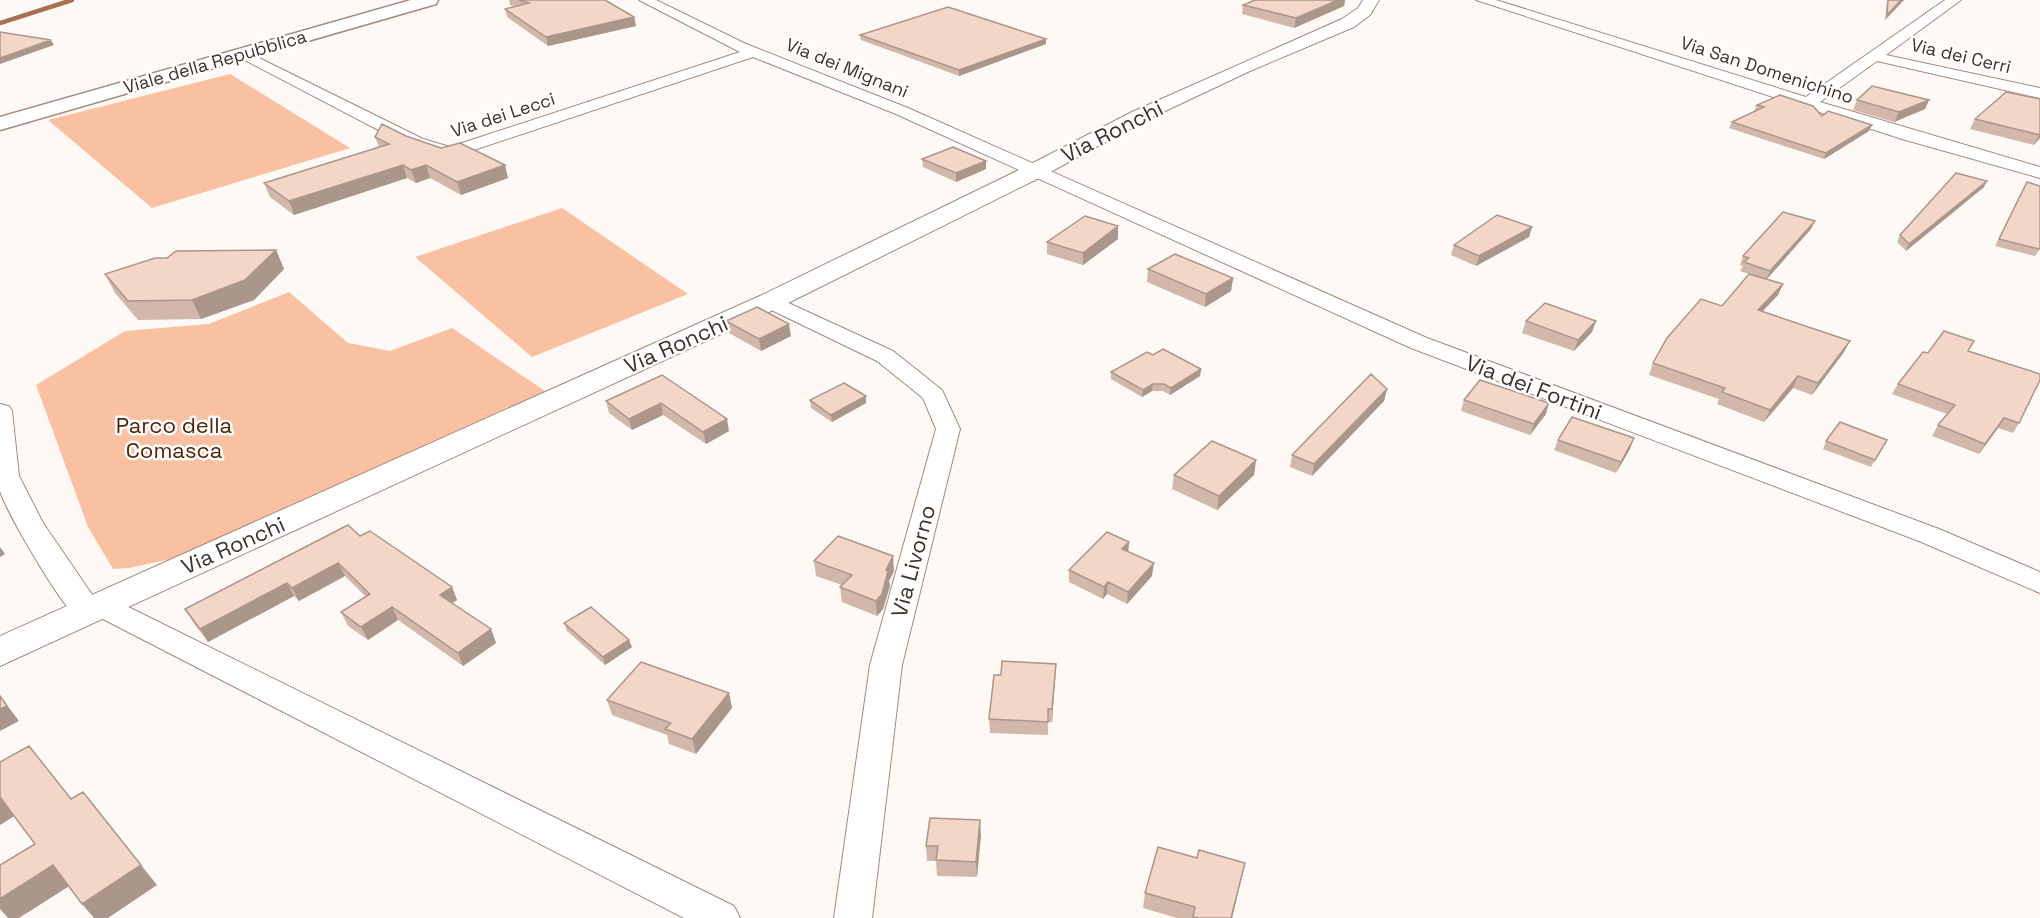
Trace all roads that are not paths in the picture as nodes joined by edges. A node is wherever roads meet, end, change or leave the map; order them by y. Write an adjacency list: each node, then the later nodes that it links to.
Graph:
1 (430, 0): 7 (main road, Viale della Repubblica)
2 (646, 0): 6 (street, Via dei Mignani)
3 (1371, 0): 12 (street, Via Ronchi)
4 (1483, 0): 10 (street, Via San Domenichino)
5 (1954, 0): 8 (street)
6 (753, 52): 7 (street, Via dei Lecci); 12 (street, Via dei Mignani)
7 (242, 55): 11 (main road, Viale della Repubblica)
8 (1873, 56): 9 (street, Via dei Cerri); 10 (street)
9 (2040, 93)
10 (1808, 103): 13 (street, Via San Domenichino)
11 (0, 124)
12 (1035, 171): 14 (street, Via Ronchi); 16 (street, Via dei Fortini)
13 (2040, 173)
14 (771, 301): 17 (street, Via Ronchi); 20 (street, Via Livorno)
15 (0, 411): 17 (street)
16 (2040, 583)
17 (94, 608): 18 (street, Via Ronchi); 19 (street)
18 (0, 652)
19 (721, 918)
20 (853, 918)

